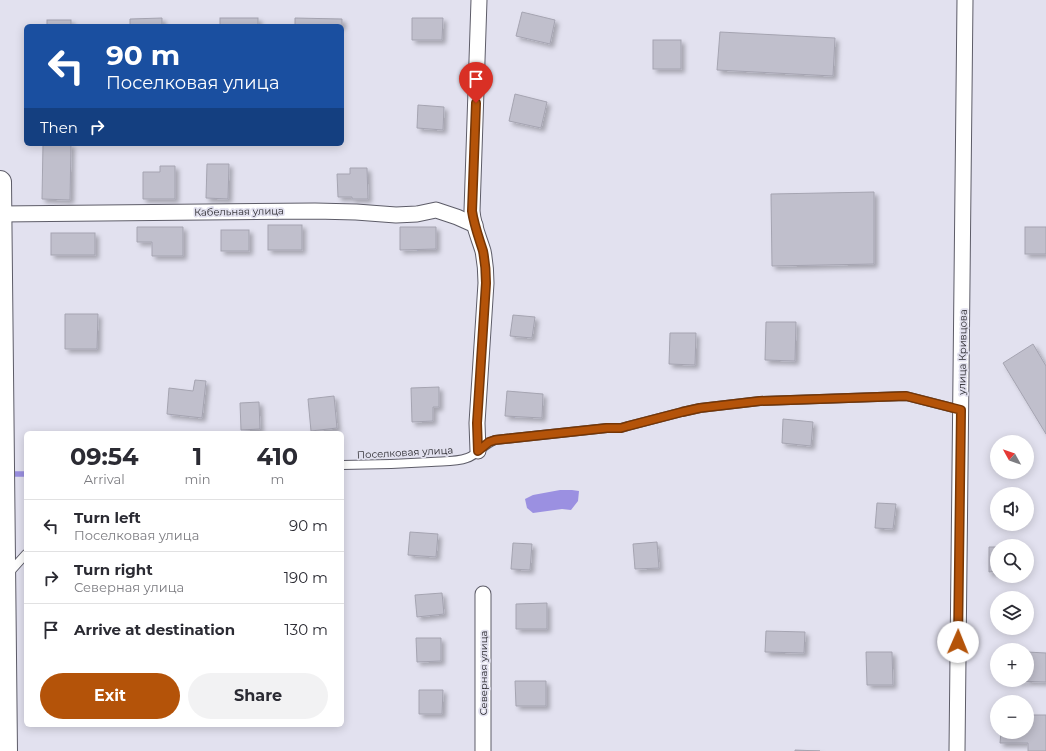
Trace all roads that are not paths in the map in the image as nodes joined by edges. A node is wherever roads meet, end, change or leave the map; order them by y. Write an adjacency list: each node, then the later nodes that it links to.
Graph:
1 (478, 0): 5 (street)
2 (965, 0): 7 (street, улица Кривцова)
3 (0, 182): 4 (main road)
4 (0, 214): 5 (street, Кабельная улица); 6 (main road)
5 (475, 225): 8 (street)
6 (0, 232): 11 (main road)
7 (961, 410): 8 (lane, Поселковая улица); 15 (street, улица Кривцова)
8 (478, 451): 9 (lane, Поселковая улица)
9 (344, 465)
10 (24, 556): 11 (lane)
11 (4, 578): 13 (main road)
12 (483, 594): 14 (street, Северная улица)
13 (6, 751)
14 (483, 751)
15 (957, 751)

